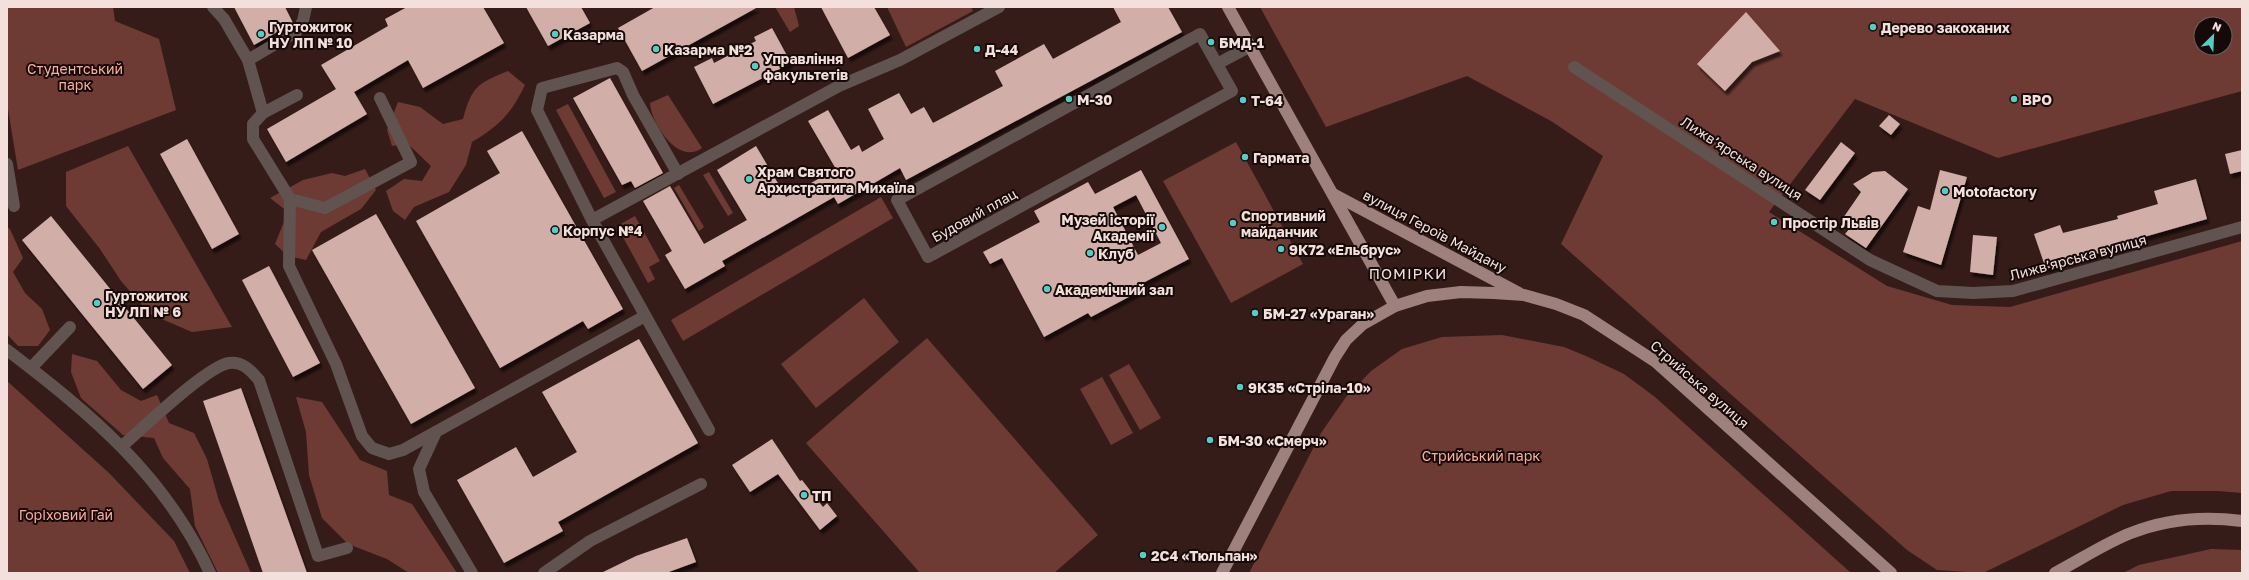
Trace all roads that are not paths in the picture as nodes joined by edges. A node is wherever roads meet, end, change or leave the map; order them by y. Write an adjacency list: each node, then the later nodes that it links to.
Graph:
1 (213, 7): 6 (street)
2 (306, 7): 6 (street)
3 (999, 7): 13 (street)
4 (1228, 7): 5 (main road, вулиця Героїв Майдану)
5 (1250, 47): 7 (street); 14 (main road, вулиця Героїв Майдану)
6 (248, 60): 11 (street)
7 (1217, 64): 7 (street, Будовий плац)
8 (1574, 67): 18 (street, Лижвʼярська вулиця)
9 (297, 95): 11 (street)
10 (380, 98): 15 (street)
11 (263, 113): 15 (street)
12 (7, 164): 16 (street)
13 (678, 174): 17 (street); 17 (street)
14 (1333, 194): 19 (main road, вулиця Героїв Майдану); 20 (main road, вулиця Героїв Майдану)
15 (290, 199): 26 (street)
16 (14, 206)
17 (592, 220): 21 (street)
18 (2242, 227)
19 (1524, 295): 20 (main road, Стрийська вулиця); 35 (main road, Стрийська вулиця)
20 (1395, 306): 34 (main road, Стрийська вулиця)
21 (645, 316): 25 (street); 26 (street)
22 (70, 327): 24 (street)
23 (7, 350): 24 (street)
24 (31, 368): 27 (street)
25 (709, 430)
26 (436, 432): 32 (street)
27 (122, 446): 30 (street); 31 (street)
28 (701, 484): 33 (street)
29 (2242, 521): 36 (main road)
30 (347, 548)
31 (210, 573)
32 (472, 573)
33 (544, 573)
34 (1222, 573)
35 (1890, 573)
36 (2056, 573)

